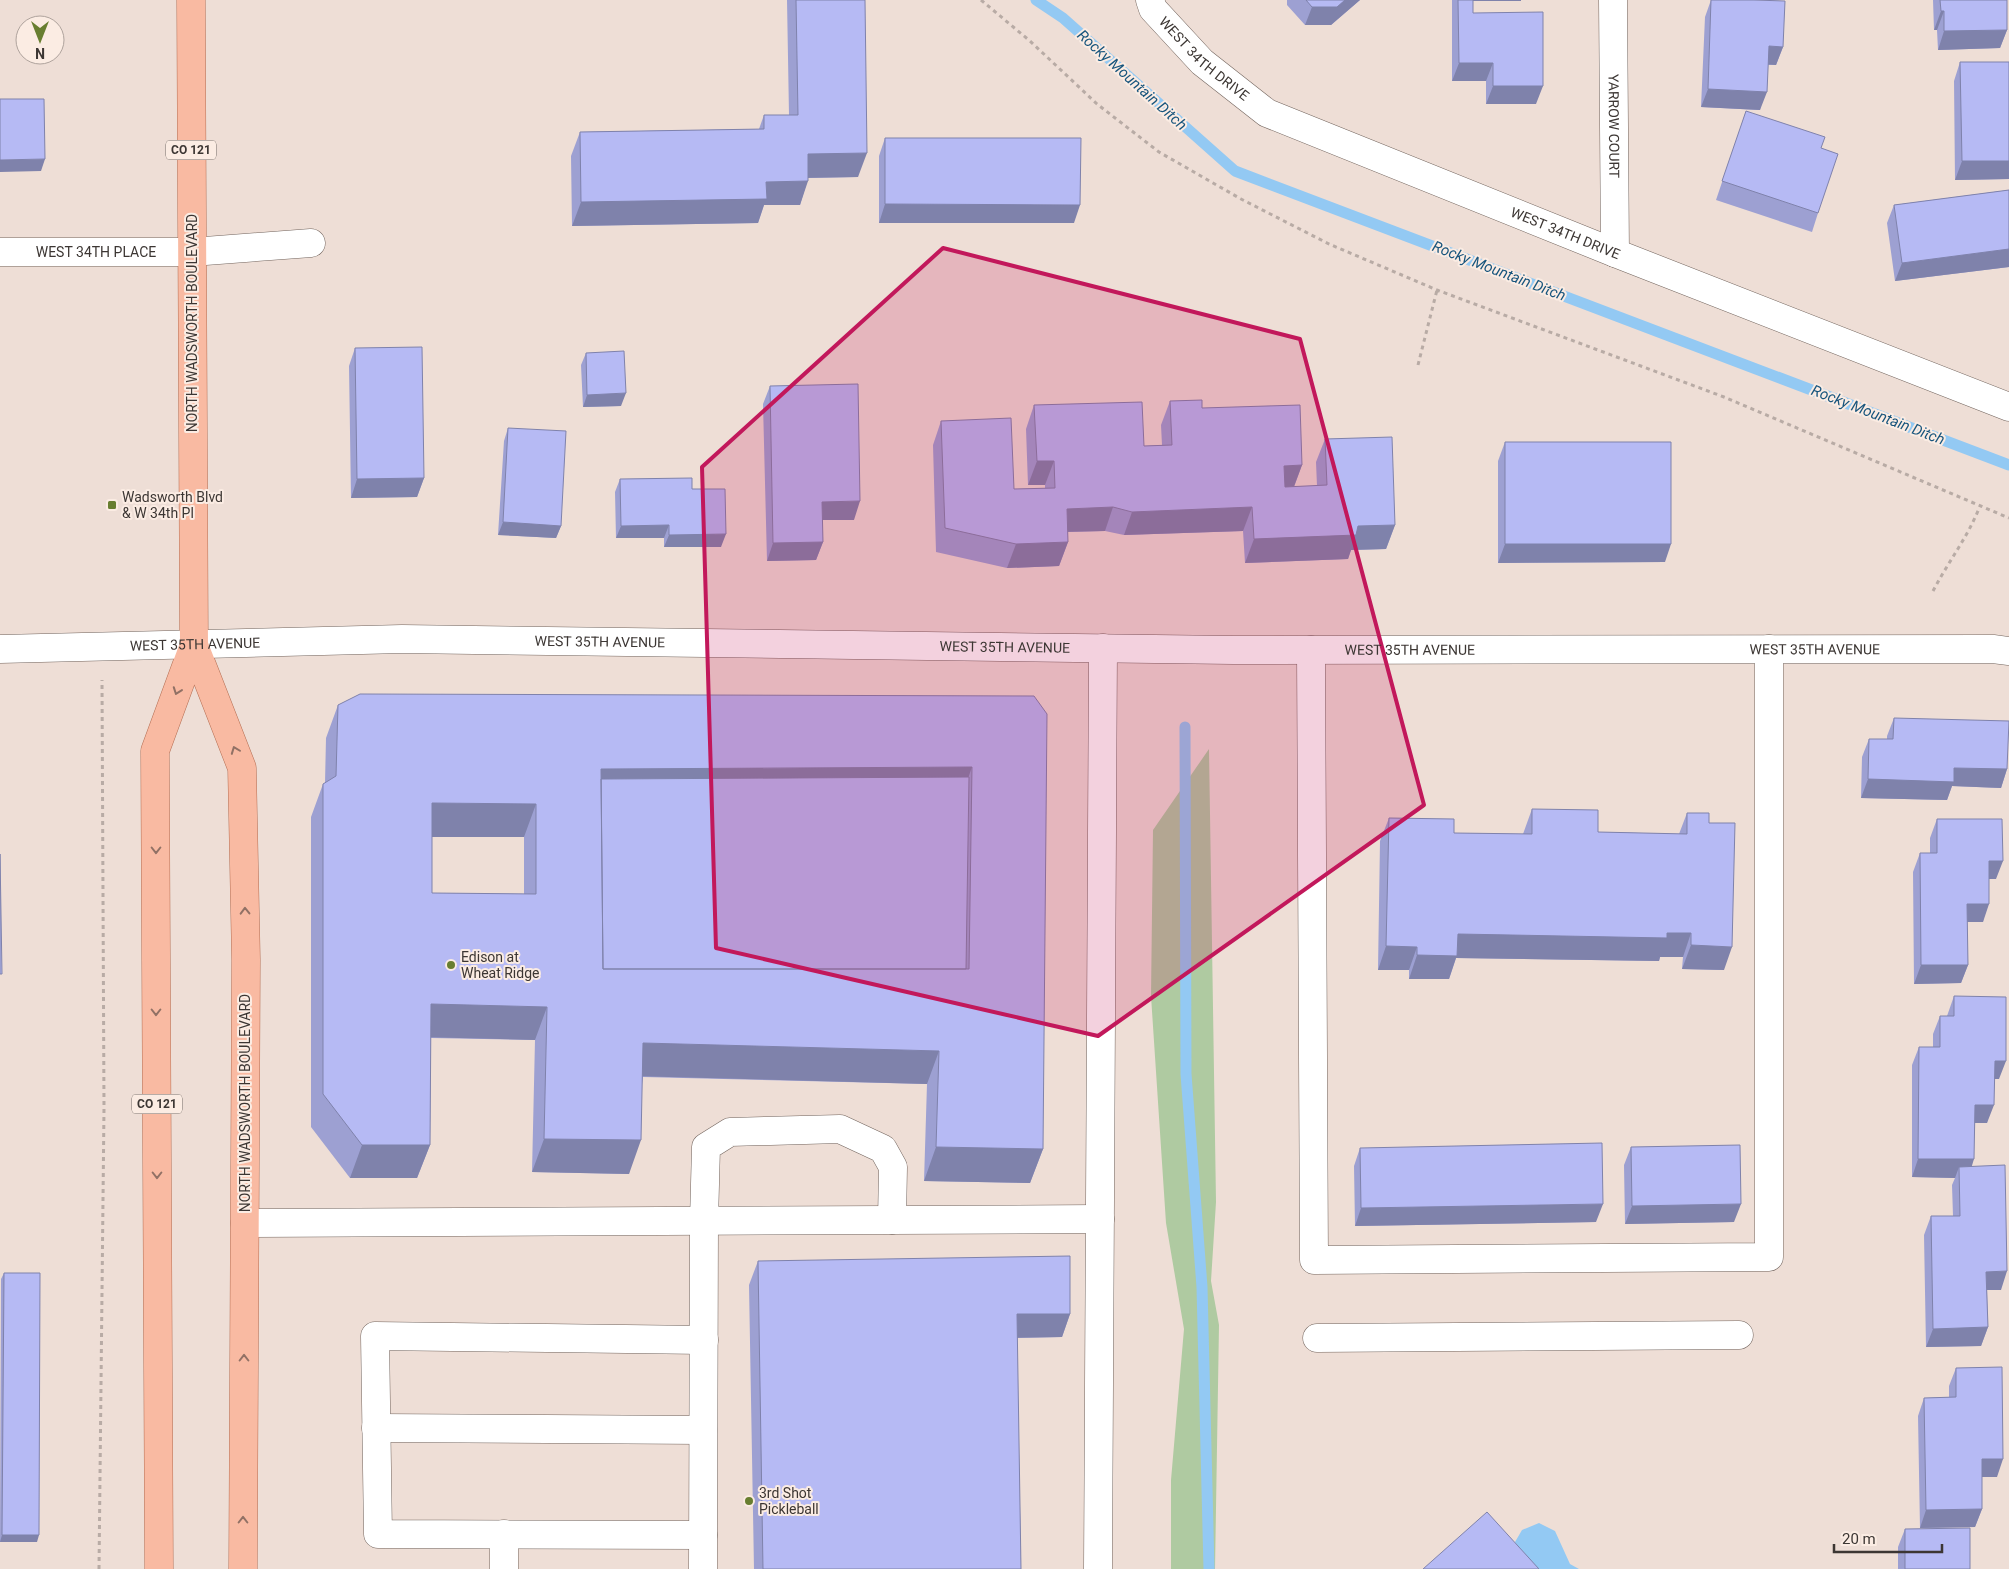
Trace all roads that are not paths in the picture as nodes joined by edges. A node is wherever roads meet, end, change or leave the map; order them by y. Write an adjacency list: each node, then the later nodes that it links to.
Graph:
1 (191, 0): 6 (main road, NORTH WADSWORTH BOULEVARD / CO 121)
2 (1613, 0): 7 (street, YARROW COURT)
3 (1152, 5): 7 (street, WEST 34TH DRIVE)
4 (311, 243): 6 (street, WEST 34TH PLACE)
5 (0, 252): 6 (street, WEST 34TH PLACE)
6 (192, 252): 9 (main road, NORTH WADSWORTH BOULEVARD / CO 121)
7 (1615, 253): 8 (street, WEST 34TH DRIVE)
8 (2009, 407)
9 (194, 645): 10 (street, WEST 35TH AVENUE); 11 (street, WEST 35TH AVENUE); 18 (main road, NORTH WADSWORTH BOULEVARD / CO 121, one-way to 9); 26 (main road, NORTH WADSWORTH BOULEVARD / CO 121, one-way to 26)
10 (1103, 648): 13 (street, WEST 35TH AVENUE); 15 (street)
11 (0, 649)
12 (1769, 649): 13 (street, WEST 35TH AVENUE); 13 (street); 14 (street, WEST 35TH AVENUE)
13 (1311, 650)
14 (2009, 651)
15 (1100, 1219): 16 (street); 30 (street)
16 (892, 1220): 17 (street); 17 (street)
17 (704, 1221): 18 (street); 21 (street)
18 (244, 1223): 27 (main road, NORTH WADSWORTH BOULEVARD / CO 121, one-way to 18)
19 (1739, 1335): 20 (street)
20 (1317, 1338)
21 (704, 1340): 22 (street); 23 (street)
22 (376, 1428): 23 (street); 24 (street)
23 (703, 1430): 25 (street)
24 (504, 1534): 25 (street); 28 (street)
25 (703, 1535): 29 (street)
26 (159, 1569)
27 (243, 1569)
28 (504, 1569)
29 (703, 1569)
30 (1098, 1569)

